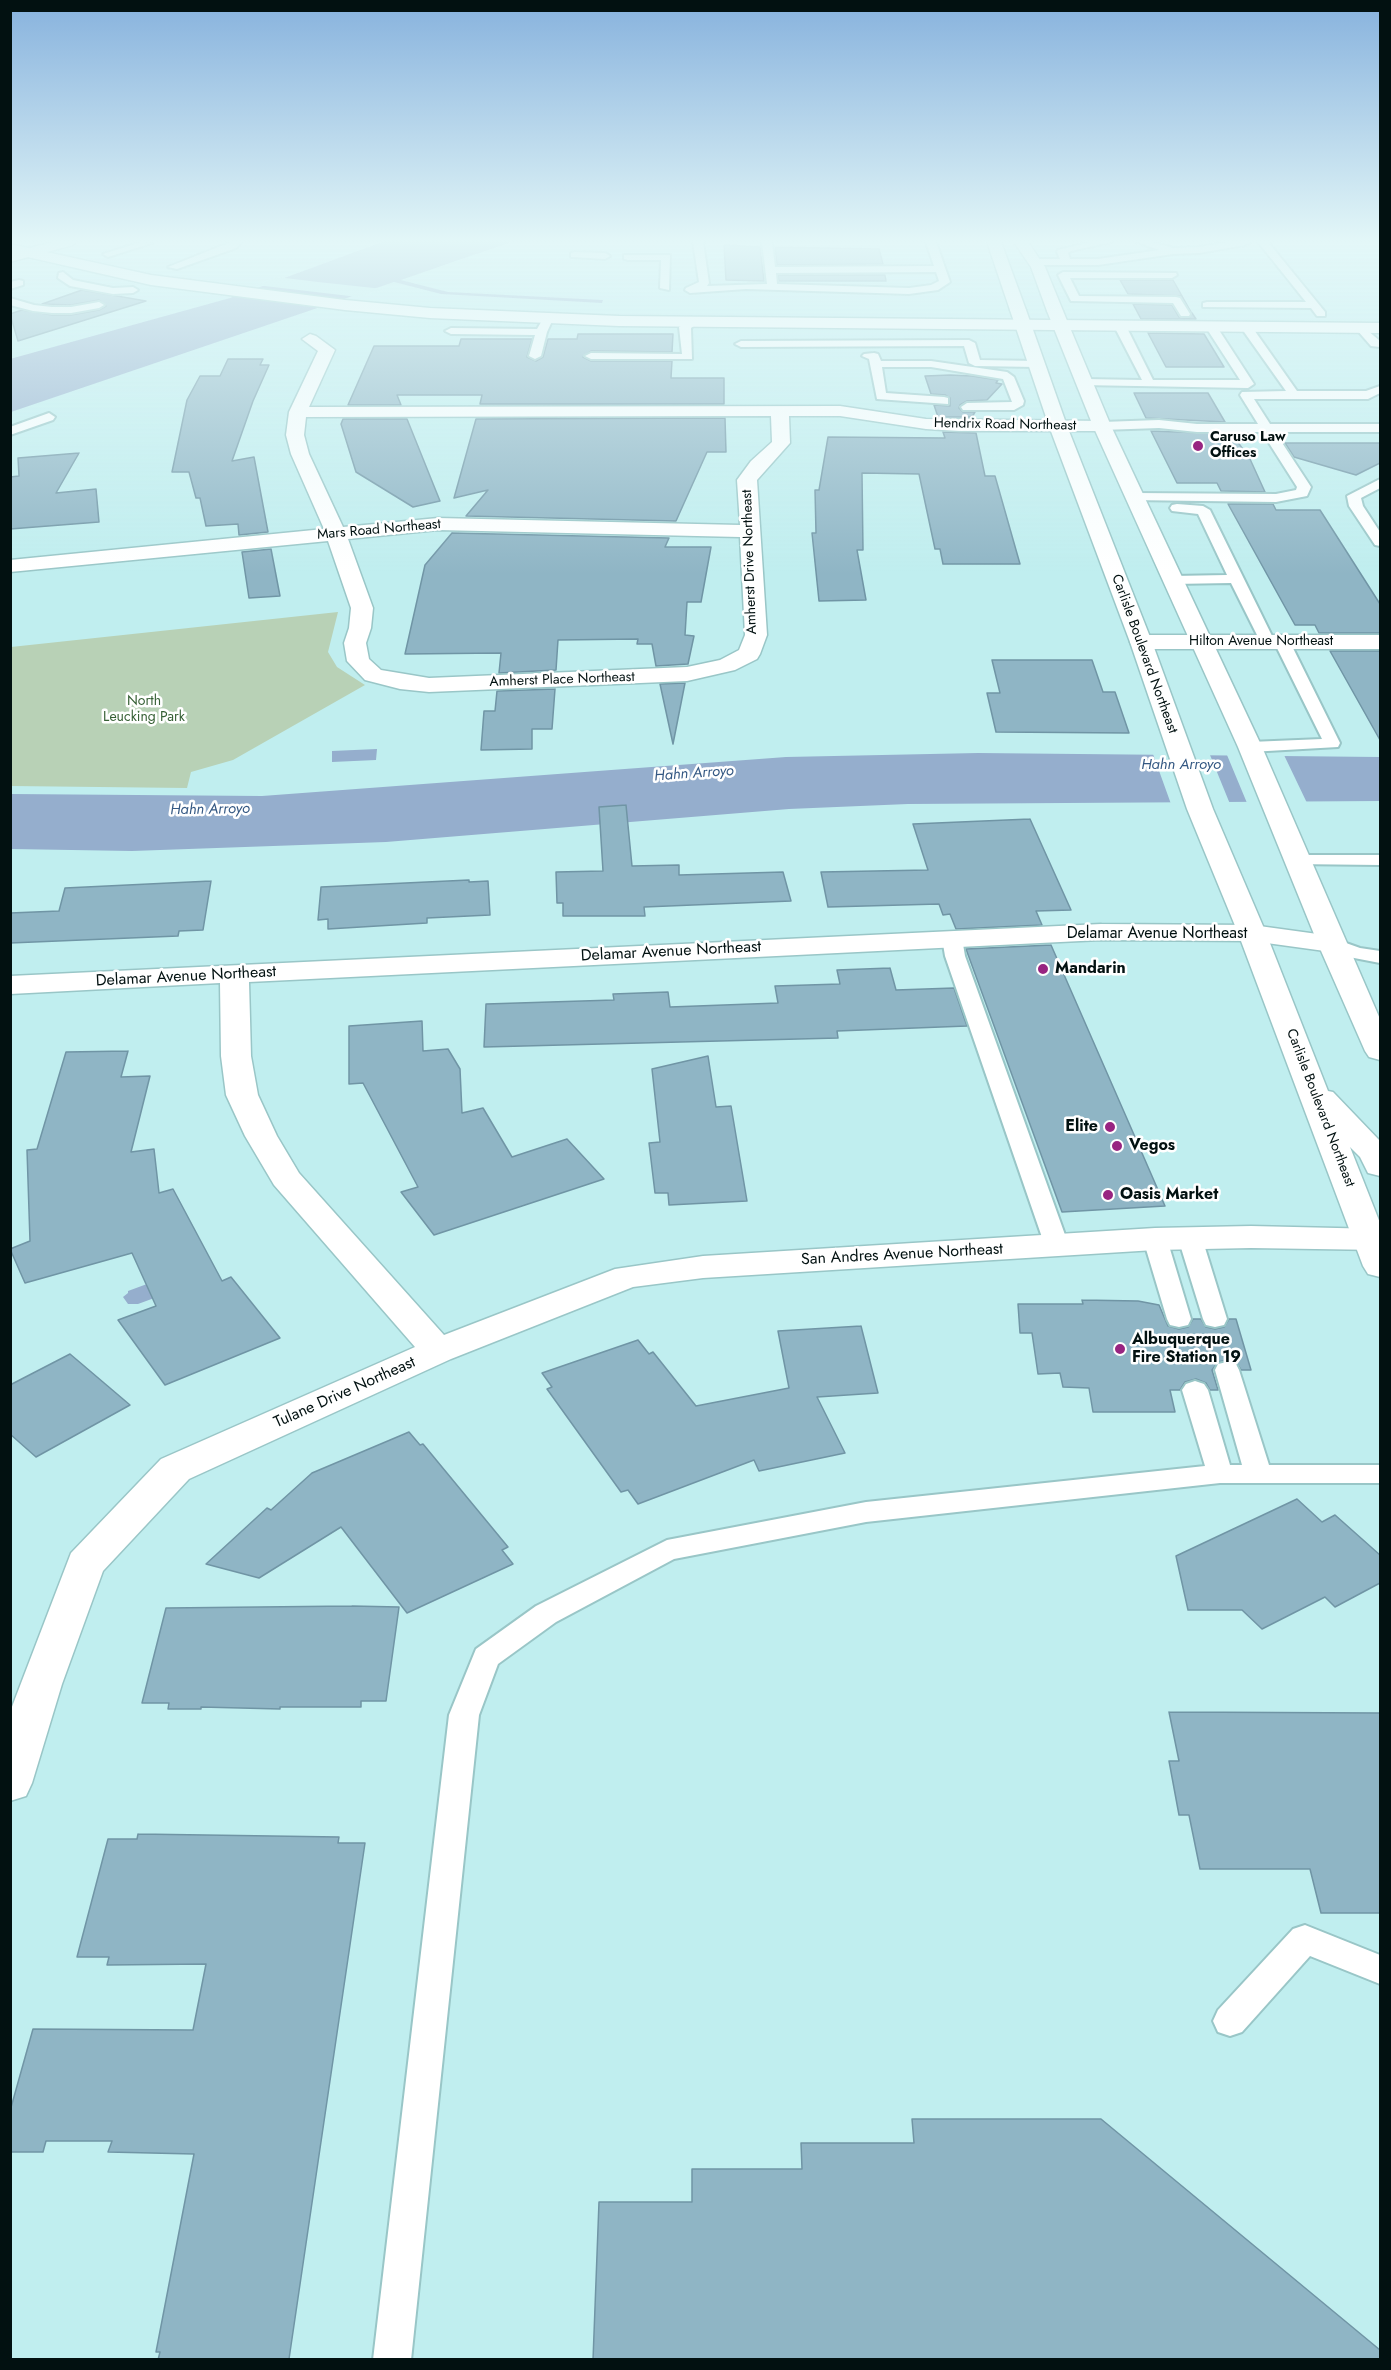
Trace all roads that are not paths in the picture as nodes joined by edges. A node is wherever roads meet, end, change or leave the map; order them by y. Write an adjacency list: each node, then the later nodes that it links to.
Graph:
1 (326, 353): 27 (main road)
2 (536, 353): 13 (lane)
3 (688, 353): 14 (lane)
4 (742, 353): 15 (lane)
5 (875, 353): 17 (lane)
6 (930, 353): 18 (lane)
7 (972, 353): 19 (lane)
8 (1033, 353): 19 (main road, Carlisle Boulevard Northeast)
9 (1073, 353): 20 (main road)
10 (1134, 353): 21 (lane)
11 (1228, 353): 21 (lane)
12 (1264, 353): 23 (lane)
13 (535, 356)
14 (591, 356)
15 (819, 356)
16 (852, 356): 17 (lane)
17 (875, 360): 18 (lane); 24 (lane)
18 (931, 364): 30 (lane)
19 (1037, 364): 31 (main road, Carlisle Boulevard Northeast)
20 (1085, 383): 21 (lane); 32 (main road)
21 (1149, 383)
22 (1380, 389): 23 (lane)
23 (1294, 395): 33 (lane)
24 (881, 396): 25 (lane); 28 (lane)
25 (902, 398): 25 (lane)
26 (780, 411): 27 (main road, Hendrix Road Northeast); 28 (main road, Hendrix Road Northeast); 38 (main road, Amherst Drive Northeast)
27 (298, 412): 39 (main road)
28 (865, 413): 30 (main road, Hendrix Road Northeast)
29 (49, 417): 35 (lane)
30 (993, 426): 31 (main road, Hendrix Road Northeast)
31 (1058, 426): 32 (main road, Hendrix Road Northeast); 44 (main road, Carlisle Boulevard Northeast)
32 (1102, 426): 33 (lane); 37 (main road)
33 (1266, 428): 34 (lane); 37 (lane)
34 (1380, 428)
35 (10, 431)
36 (1380, 483): 40 (lane)
37 (1137, 503): 42 (lane); 43 (main road)
38 (750, 531): 39 (main road, Mars Road Northeast); 48 (main road, Amherst Drive Northeast)
39 (336, 534): 41 (main road, Mars Road Northeast); 48 (main road, Amherst Place Northeast)
40 (1380, 542)
41 (10, 567)
42 (1236, 579): 43 (lane); 46 (lane)
43 (1173, 580): 45 (main road)
44 (1141, 642): 45 (main road, Hilton Avenue Northeast); 52 (main road, Carlisle Boulevard Northeast)
45 (1201, 642): 46 (main road, Hilton Avenue Northeast); 49 (main road)
46 (1274, 642): 47 (main road, Hilton Avenue Northeast); 49 (lane)
47 (1380, 642)
48 (749, 654)
49 (1251, 750): 50 (main road)
50 (1296, 860): 51 (lane); 54 (main road)
51 (1380, 860)
52 (1252, 933): 53 (main road, Delamar Avenue Northeast); 54 (main road, Delamar Avenue Northeast); 59 (main road, Carlisle Boulevard Northeast)
53 (952, 938): 56 (main road, Delamar Avenue Northeast); 63 (lane)
54 (1332, 944): 55 (lane); 58 (main road)
55 (1380, 957)
56 (235, 975): 57 (main road, Delamar Avenue Northeast); 67 (main road, Tulane Drive Northeast)
57 (10, 985)
58 (1380, 1051)
59 (1312, 1089): 60 (main road); 64 (main road, Carlisle Boulevard Northeast)
60 (1380, 1166)
61 (1190, 1238): 62 (main road, San Andres Avenue Northeast); 64 (main road, San Andres Avenue Northeast); 66 (lane)
62 (1155, 1239): 63 (main road, San Andres Avenue Northeast); 65 (lane)
63 (1057, 1246): 67 (main road, San Andres Avenue Northeast)
64 (1377, 1248)
65 (1179, 1319)
66 (1215, 1319)
67 (438, 1351): 73 (main road, Tulane Drive Northeast)
68 (1227, 1370): 70 (lane)
69 (1195, 1390): 71 (lane)
70 (1258, 1473): 71 (lane); 72 (lane)
71 (1220, 1474): 76 (lane)
72 (1380, 1474)
73 (10, 1783)
74 (1380, 1970): 75 (lane)
75 (1230, 2021)
76 (392, 2360)

